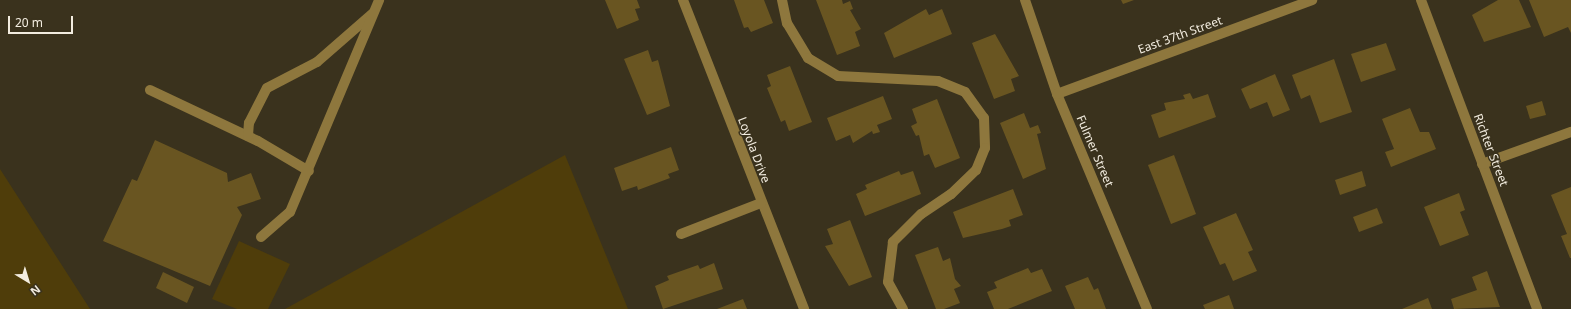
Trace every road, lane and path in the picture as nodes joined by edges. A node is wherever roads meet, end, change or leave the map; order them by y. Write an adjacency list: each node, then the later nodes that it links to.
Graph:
1 (379, 0): 7 (street)
2 (683, 0): 14 (street, Loyola Drive)
3 (782, 0): 18 (street)
4 (1025, 0): 9 (street, Fulmer Street)
5 (1312, 0): 9 (street, East 37th Street)
6 (1421, 0): 12 (street, Richter Street)
7 (374, 12): 11 (street); 13 (street)
8 (150, 90): 11 (street)
9 (1057, 94): 19 (street, Fulmer Street)
10 (1571, 132): 12 (street)
11 (248, 136): 13 (street)
12 (1482, 164): 20 (street, Richter Street)
13 (309, 171): 16 (street)
14 (760, 203): 15 (street); 17 (street, Loyola Drive)
15 (681, 234)
16 (261, 237)
17 (804, 309)
18 (903, 309)
19 (1147, 309)
20 (1537, 309)

